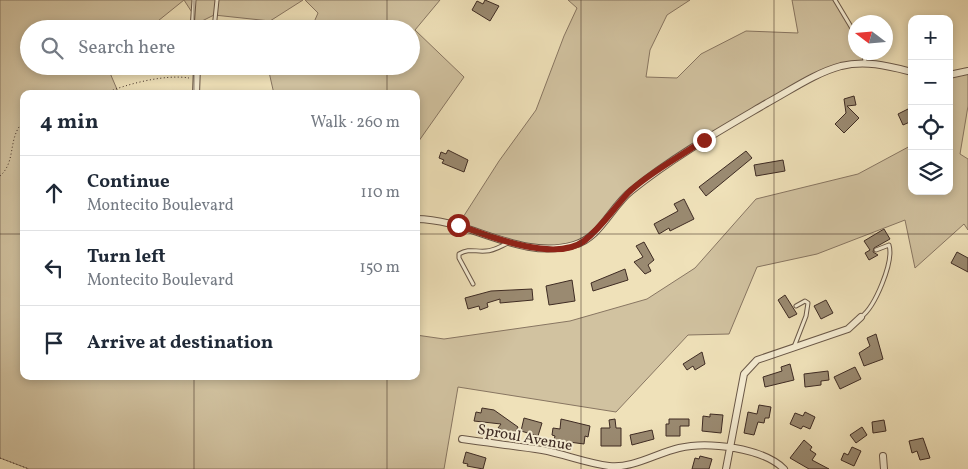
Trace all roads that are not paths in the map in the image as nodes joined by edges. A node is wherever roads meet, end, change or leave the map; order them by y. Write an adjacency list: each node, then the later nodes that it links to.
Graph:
1 (194, 0): 4 (lane)
2 (217, 0): 5 (lane)
3 (835, 0): 6 (lane)
4 (193, 20)
5 (215, 20)
6 (848, 22)
7 (865, 60): 8 (lane)
8 (865, 63): 9 (street); 15 (street)
9 (908, 71)
10 (968, 71): 11 (street)
11 (953, 74)
12 (197, 75): 13 (street)
13 (196, 90)
14 (420, 219): 15 (street)
15 (508, 243): 17 (lane)
16 (876, 250): 19 (lane)
17 (473, 284)
18 (796, 306): 20 (lane)
19 (861, 317): 20 (street)
20 (794, 348): 22 (street)
21 (462, 439): 22 (street, Sproul Avenue)
22 (730, 448): 24 (street); 25 (street, Sproul Avenue)
23 (883, 456): 26 (street)
24 (726, 469)
25 (784, 469)
26 (884, 469)

